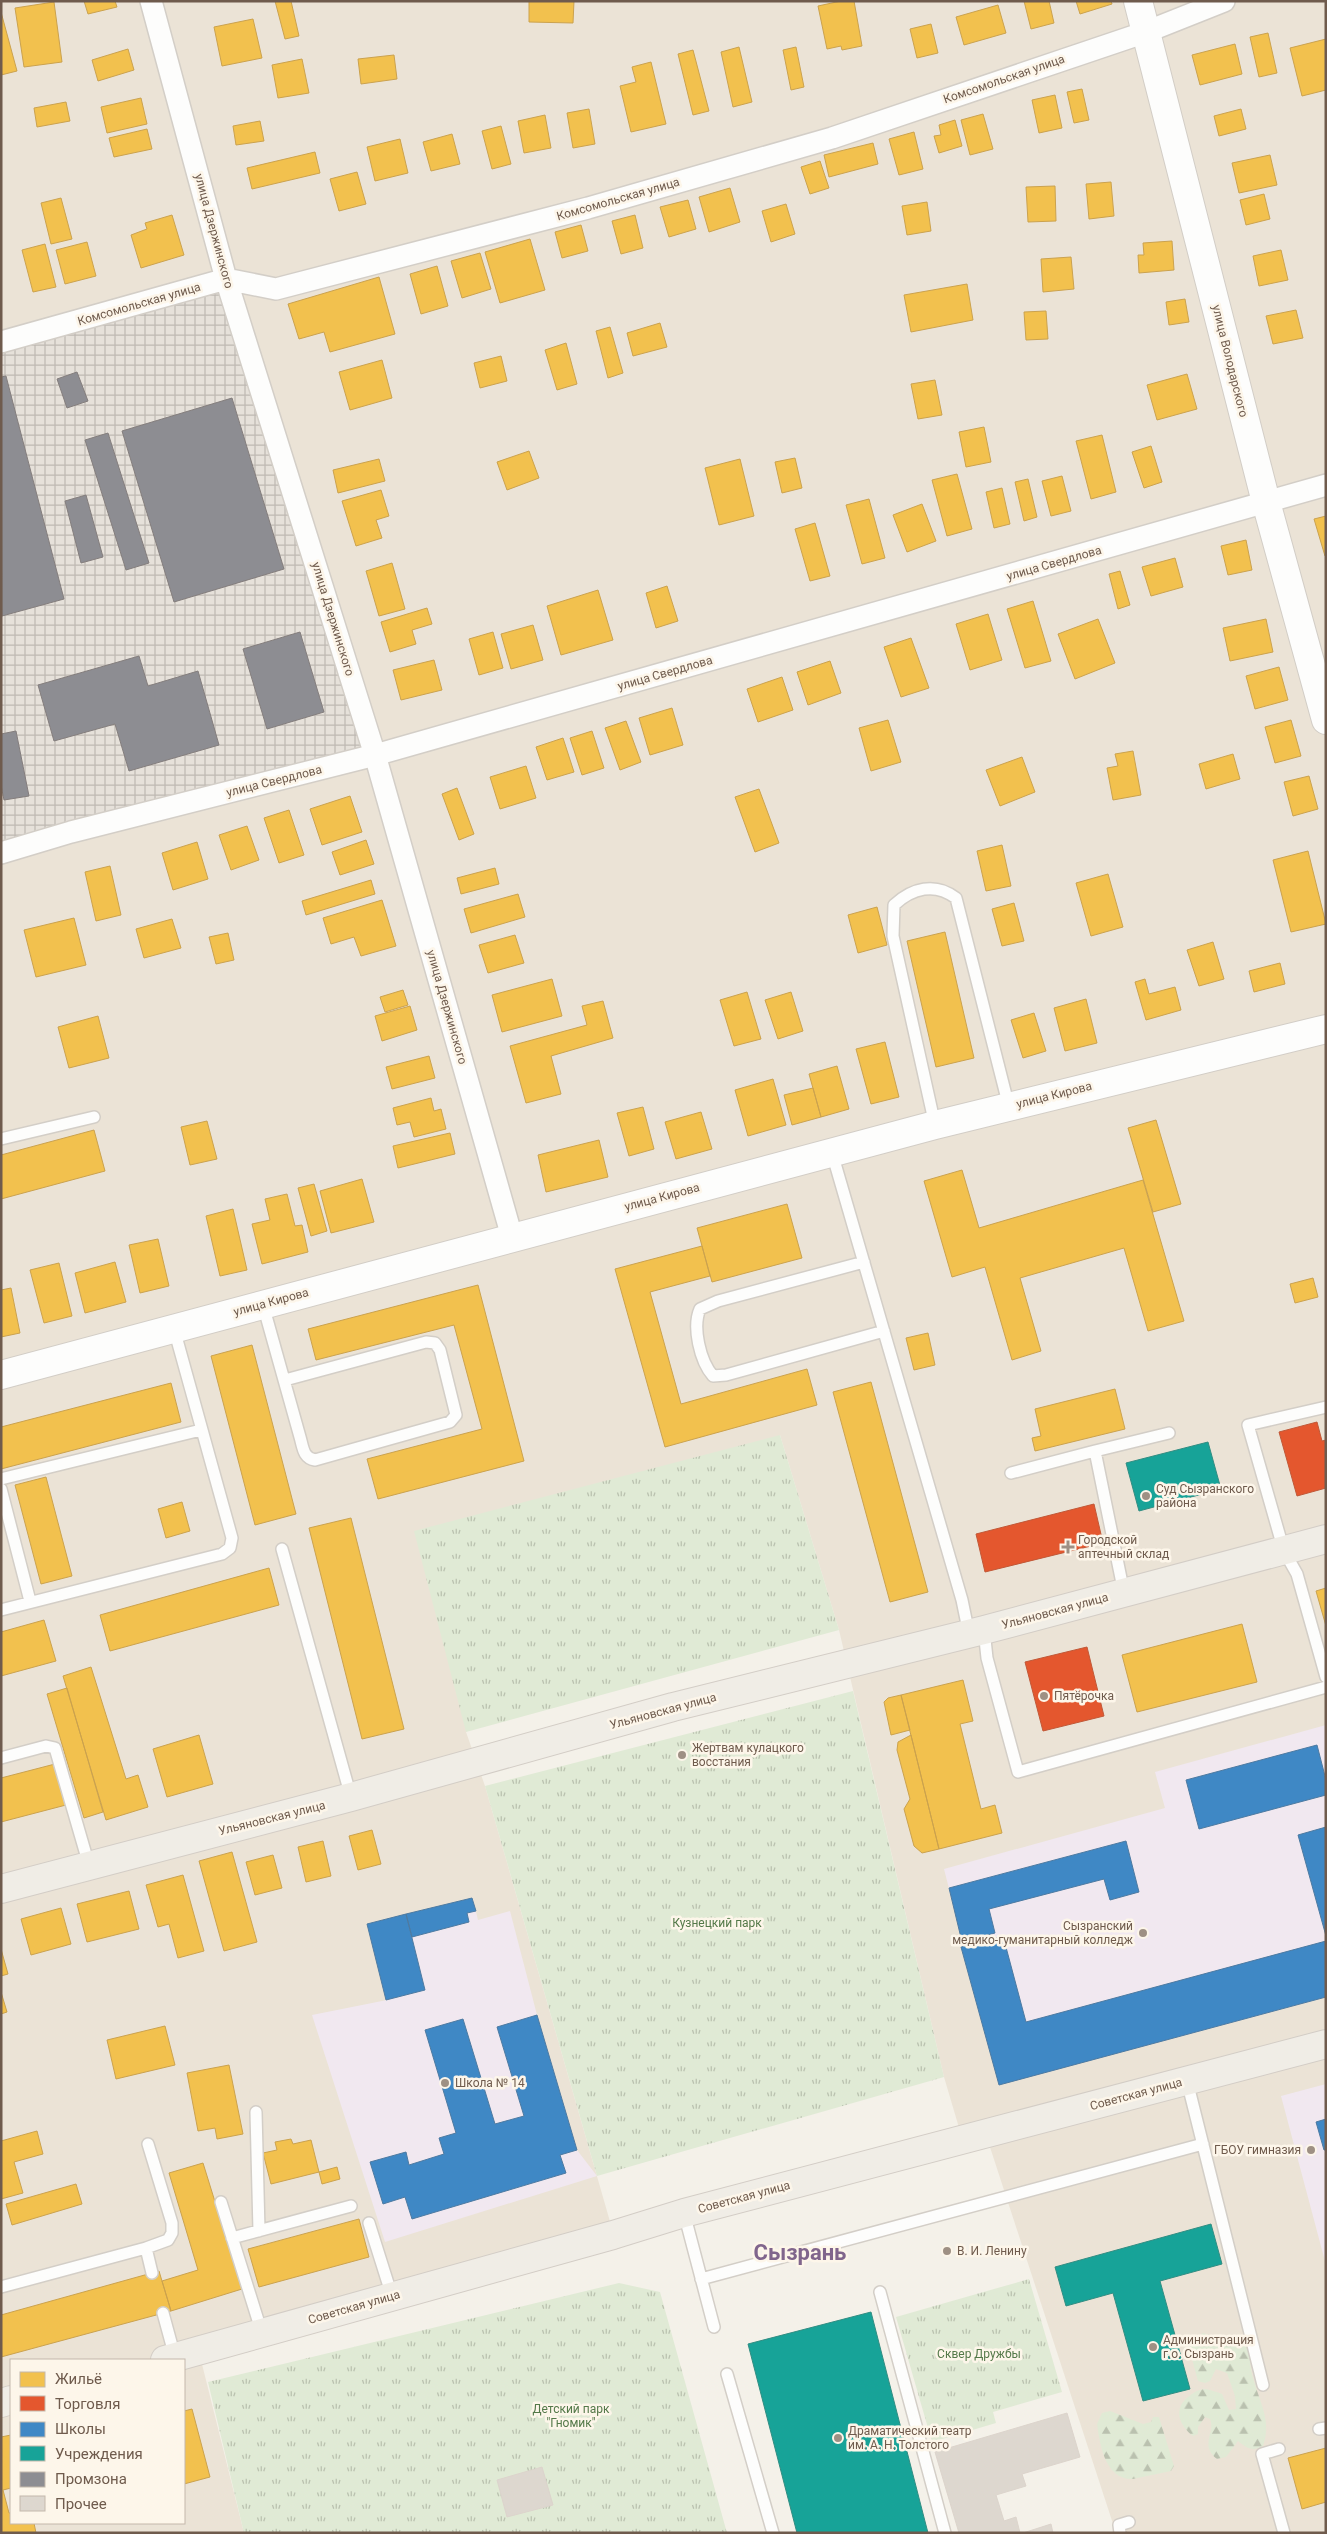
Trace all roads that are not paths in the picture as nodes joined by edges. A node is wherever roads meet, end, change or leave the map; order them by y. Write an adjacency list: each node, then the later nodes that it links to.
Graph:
1 (151, 1): 5 (street, улица Дзержинского)
2 (1138, 1): 4 (street, улица Володарского)
3 (1224, 1): 4 (street, Комсомольская улица)
4 (1146, 32): 5 (street, Комсомольская улица); 8 (street, улица Володарского)
5 (226, 279): 6 (street, Комсомольская улица); 10 (street, улица Дзержинского)
6 (1, 342)
7 (1326, 485): 8 (street, улица Свердлова)
8 (1266, 502): 9 (street, улица Володарского); 10 (street, улица Свердлова)
9 (1326, 720)
10 (375, 756): 11 (street, улица Свердлова); 18 (street, улица Дзержинского)
11 (1, 853)
12 (1326, 1028): 13 (street, улица Кирова)
13 (1010, 1106): 15 (street, улица Кирова); 15 (lane)
14 (94, 1117): 16 (lane)
15 (935, 1125): 17 (street, улица Кирова)
16 (1, 1139)
17 (832, 1153): 18 (street, улица Кирова); 19 (lane)
18 (512, 1236): 20 (street, улица Кирова)
19 (864, 1262): 22 (lane); 22 (lane)
20 (263, 1305): 21 (street, улица Кирова); 24 (lane)
21 (174, 1329): 23 (street, улица Кирова); 26 (lane)
22 (884, 1331): 38 (lane)
23 (1, 1375)
24 (285, 1380): 24 (lane)
25 (1326, 1407): 34 (lane)
26 (202, 1430): 30 (lane); 36 (lane)
27 (1169, 1433): 28 (lane)
28 (1095, 1451): 29 (lane); 35 (lane)
29 (1011, 1473)
30 (1, 1479)
31 (1, 1489): 36 (lane)
32 (1326, 1539): 34 (main road, Ульяновская улица)
33 (282, 1549): 42 (lane)
34 (1284, 1551): 35 (main road, Ульяновская улица); 39 (lane)
35 (1124, 1593): 38 (main road, Ульяновская улица)
36 (30, 1601): 37 (lane)
37 (1, 1610)
38 (976, 1632): 40 (lane); 42 (main road, Ульяновская улица)
39 (1326, 1677)
40 (1326, 1687)
41 (1, 1758): 43 (lane)
42 (351, 1798): 43 (main road, Ульяновская улица)
43 (89, 1865): 44 (main road, Ульяновская улица)
44 (1, 1889)
45 (1326, 2044): 46 (main road, Советская улица)
46 (1187, 2081): 49 (lane); 52 (main road, Советская улица)
47 (256, 2112): 54 (lane)
48 (148, 2144): 56 (lane)
49 (1204, 2144): 58 (lane); 67 (lane)
50 (221, 2202): 55 (lane)
51 (351, 2206): 54 (lane)
52 (684, 2213): 58 (lane); 61 (main road, Советская улица)
53 (370, 2223): 61 (lane)
54 (259, 2231): 55 (lane)
55 (232, 2238): 64 (lane)
56 (146, 2248): 57 (lane); 59 (lane)
57 (152, 2273)
58 (701, 2279): 63 (lane)
59 (1, 2287)
60 (880, 2292): 71 (lane)
61 (392, 2296): 64 (main road, Советская улица)
62 (163, 2313): 65 (lane)
63 (714, 2326)
64 (262, 2333): 65 (main road, Советская улица)
65 (170, 2359)
66 (727, 2374): 70 (lane)
67 (1263, 2385)
68 (1279, 2449): 73 (lane)
69 (1128, 2522): 72 (lane)
70 (773, 2533)
71 (945, 2533)
72 (1120, 2533)
73 (1284, 2533)

